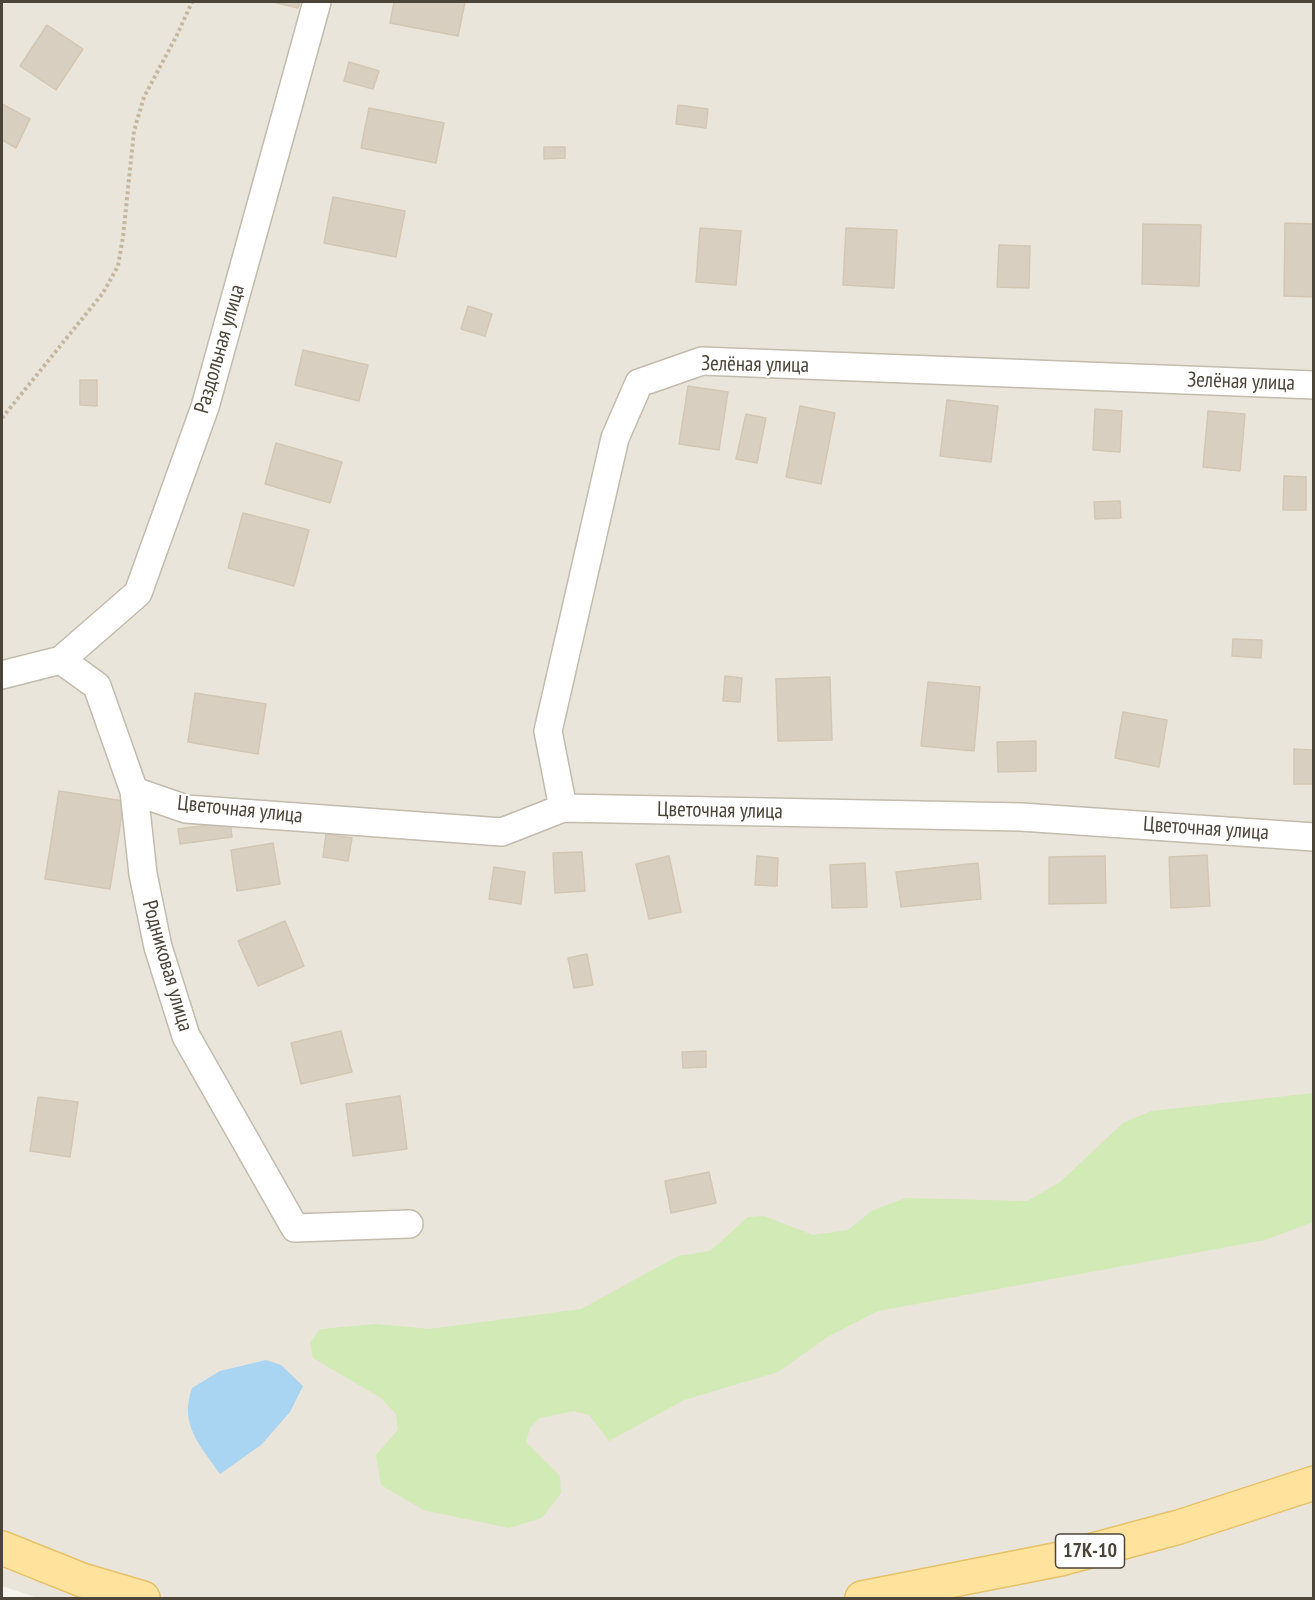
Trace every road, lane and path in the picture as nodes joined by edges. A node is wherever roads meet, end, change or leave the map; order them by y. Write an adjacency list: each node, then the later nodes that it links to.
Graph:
1 (192, 2): 4 (path)
2 (318, 2): 5 (street, Раздольная улица)
3 (1314, 385): 8 (street, Зелёная улица)
4 (2, 418)
5 (61, 660): 6 (street); 7 (street, Родниковая улица)
6 (2, 675)
7 (135, 791): 8 (street, Цветочная улица); 10 (street, Родниковая улица)
8 (562, 808): 9 (street, Цветочная улица)
9 (1314, 837)
10 (409, 1224)
11 (1314, 1483): 14 (main road, 17К-10)
12 (2, 1548): 13 (main road)
13 (143, 1599)
14 (862, 1599)

